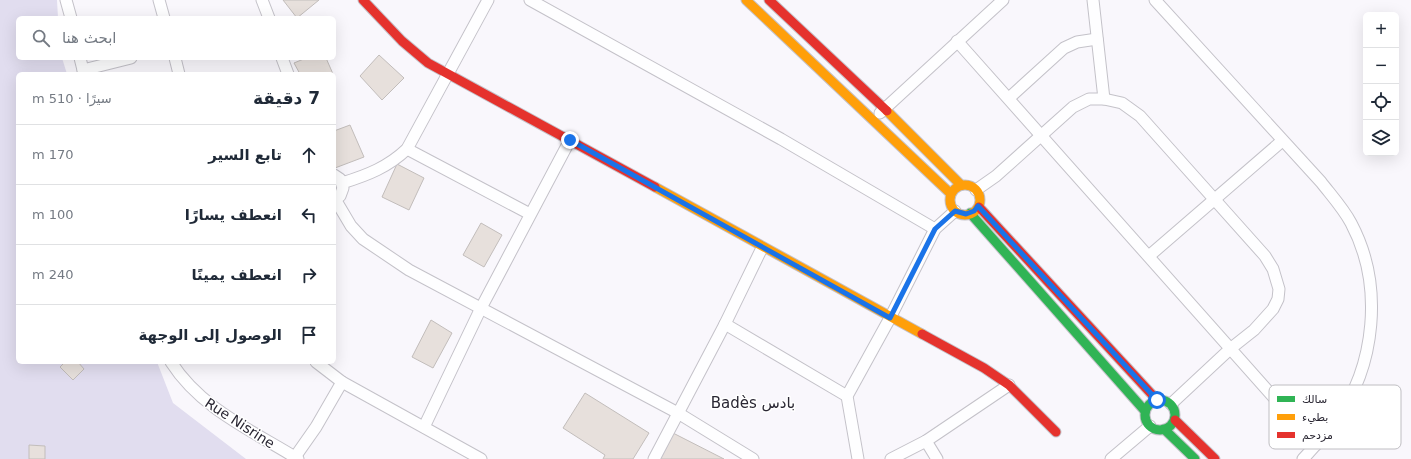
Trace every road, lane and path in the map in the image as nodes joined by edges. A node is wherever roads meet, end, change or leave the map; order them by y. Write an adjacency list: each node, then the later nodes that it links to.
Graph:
1 (66, 0): 12 (street)
2 (159, 0): 13 (street)
3 (262, 0): 14 (street)
4 (363, 0): 24 (street)
5 (488, 0): 24 (street)
6 (530, 0): 45 (street)
7 (746, 0): 28 (street)
8 (769, 0): 27 (street)
9 (1003, 0): 16 (street)
10 (1093, 0): 15 (street)
11 (1155, 0): 31 (street)
12 (70, 16)
13 (163, 16)
14 (267, 16)
15 (1097, 39): 25 (street); 26 (street)
16 (957, 41): 25 (street); 27 (street)
17 (81, 60): 21 (street)
18 (124, 60): 21 (street)
19 (176, 60): 22 (street)
20 (283, 60): 23 (street)
21 (84, 72)
22 (178, 72)
23 (287, 72)
24 (447, 74): 30 (street); 32 (street)
25 (1009, 98): 29 (street)
26 (1104, 99): 29 (street); 39 (street)
27 (885, 109): 28 (street); 35 (street)
28 (874, 119): 37 (street)
29 (1042, 136): 36 (street); 47 (street)
30 (570, 140): 43 (street); 46 (street)
31 (1282, 141): 39 (street); 58 (street)
32 (407, 149): 34 (street); 43 (street)
33 (336, 176): 34 (street)
34 (342, 183): 38 (street)
35 (961, 185): 36 (street); 37 (street)
36 (976, 190): 41 (street)
37 (951, 194): 42 (street)
38 (336, 198)
39 (1216, 200): 47 (street); 53 (street)
40 (336, 201): 48 (street)
41 (978, 206): 44 (street); 50 (street)
42 (955, 211): 44 (street); 45 (street)
43 (530, 214): 48 (street)
44 (970, 214): 52 (street)
45 (935, 229): 49 (street)
46 (762, 248): 49 (street); 51 (street)
47 (1149, 256): 53 (street)
48 (481, 308): 64 (street); 67 (street)
49 (890, 318): 57 (street); 60 (street)
50 (1082, 319): 52 (street); 61 (street)
51 (725, 324): 60 (street); 64 (street)
52 (1071, 328): 63 (street)
53 (1230, 349): 59 (street); 62 (street)
54 (175, 364): 72 (street, Rue Nisrine)
55 (319, 364): 56 (street)
56 (342, 382): 67 (street); 72 (street)
57 (1009, 385): 69 (street); 70 (street)
58 (1355, 385)
59 (1269, 393)
60 (847, 396): 76 (street)
61 (1157, 400): 62 (street); 63 (street)
62 (1171, 404): 65 (street)
63 (1145, 411): 66 (street)
64 (678, 413): 74 (street); 75 (street)
65 (1174, 420): 68 (street); 81 (street)
66 (1150, 426): 68 (street); 79 (street)
67 (424, 427): 73 (street)
68 (1164, 429): 80 (street)
69 (1056, 432)
70 (926, 441): 77 (street); 78 (street)
71 (1312, 449): 82 (street)
72 (297, 458)
73 (481, 459)
74 (654, 459)
75 (753, 459)
76 (858, 459)
77 (891, 459)
78 (937, 459)
79 (1112, 459)
80 (1195, 459)
81 (1215, 459)
82 (1303, 459)

